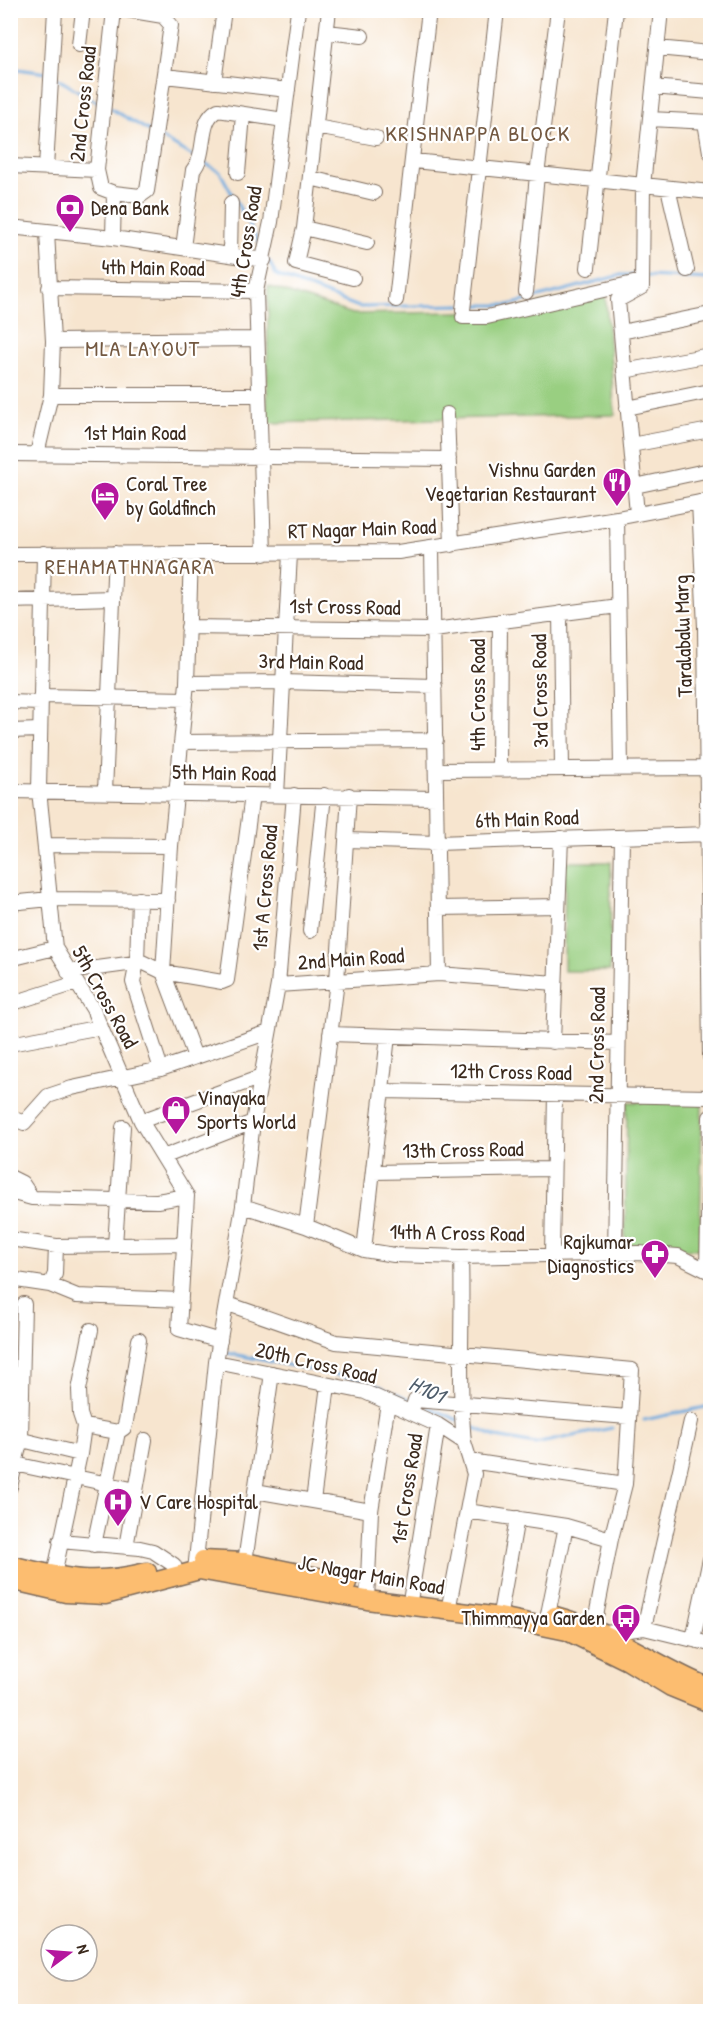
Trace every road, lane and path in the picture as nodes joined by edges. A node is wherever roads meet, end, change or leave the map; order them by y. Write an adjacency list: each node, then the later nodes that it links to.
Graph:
1 (55, 10): 32 (street)
2 (83, 10): 15 (street)
3 (114, 10): 34 (street, 2nd Cross Road)
4 (127, 10): 18 (street)
5 (224, 10): 19 (street)
6 (298, 10): 21 (street, 4th Cross Road)
7 (330, 10): 13 (street)
8 (429, 10): 30 (street)
9 (497, 10): 33 (street)
10 (558, 10): 36 (street)
11 (616, 10): 38 (street)
12 (661, 10): 16 (street)
13 (327, 32): 14 (street); 27 (street)
14 (362, 36)
15 (79, 45)
16 (657, 48): 17 (street); 20 (street)
17 (711, 53)
18 (165, 76): 19 (street); 42 (street)
19 (214, 82): 21 (street)
20 (653, 87): 22 (street); 24 (street)
21 (288, 90): 25 (street, 4th Cross Road)
22 (711, 93)
23 (243, 115): 25 (street); 35 (street); 50 (street)
24 (650, 119): 26 (street); 39 (street)
25 (284, 120): 52 (street, 4th Cross Road)
26 (708, 122): 29 (street)
27 (316, 127): 28 (street); 37 (street)
28 (376, 138)
29 (711, 152)
30 (414, 161): 33 (street); 60 (street)
31 (10, 166): 32 (street)
32 (46, 168): 34 (street)
33 (479, 168): 36 (street); 55 (street)
34 (98, 170): 42 (street, 2nd Cross Road)
35 (237, 173)
36 (537, 175): 38 (street); 59 (street)
37 (310, 178): 43 (street); 46 (street)
38 (598, 181): 39 (street); 53 (street)
39 (643, 186): 40 (street); 55 (street)
40 (668, 188): 41 (street); 54 (street)
41 (711, 192)
42 (114, 193): 48 (street)
43 (374, 193)
44 (231, 203): 51 (street)
45 (10, 227): 47 (street)
46 (304, 228): 49 (street); 56 (street)
47 (47, 232): 48 (street); 57 (street)
48 (113, 238): 50 (street)
49 (367, 243)
50 (183, 248): 51 (street)
51 (230, 255): 52 (street)
52 (264, 256): 58 (street, 4th Cross Road)
53 (588, 268)
54 (687, 270)
55 (642, 273): 62 (street)
56 (352, 278)
57 (49, 288): 58 (street, 4th Main Road); 64 (street)
58 (256, 291): 63 (street, 4th Cross Road)
59 (526, 292)
60 (397, 293)
61 (711, 314): 62 (street)
62 (621, 332): 66 (street)
63 (257, 339): 64 (street); 69 (street, 4th Cross Road)
64 (52, 341): 68 (street)
65 (711, 355): 66 (street)
66 (624, 371): 70 (street)
67 (711, 392): 70 (street)
68 (51, 395): 69 (street); 75 (street)
69 (258, 395): 76 (street, 4th Cross Road)
70 (627, 408): 73 (street)
71 (447, 414): 77 (street)
72 (711, 430): 73 (street)
73 (631, 445): 79 (street)
74 (10, 454): 75 (street, 1st Main Road)
75 (38, 454): 76 (street, 1st Main Road)
76 (260, 455): 77 (street, 1st Main Road); 89 (street, 4th Cross Road)
77 (449, 459): 83 (street)
78 (711, 470): 79 (street)
79 (635, 486): 81 (street)
80 (705, 501): 81 (street, RT Nagar Main Road); 91 (street, Taralabalu Marg)
81 (637, 514): 82 (street, RT Nagar Main Road)
82 (617, 518): 83 (street, RT Nagar Main Road); 95 (street)
83 (452, 546): 84 (street, RT Nagar Main Road)
84 (432, 549): 90 (street, RT Nagar Main Road); 101 (street)
85 (44, 553): 86 (street, RT Nagar Main Road); 87 (street, RT Nagar Main Road); 93 (street, 5th Cross Road)
86 (115, 553): 88 (street, RT Nagar Main Road); 92 (street)
87 (10, 554)
88 (192, 554): 89 (street, RT Nagar Main Road); 98 (street)
89 (264, 554): 90 (street, RT Nagar Main Road)
90 (290, 554): 99 (street)
91 (706, 554): 100 (street, Taralabalu Marg)
92 (114, 598): 93 (street); 105 (street)
93 (42, 600): 94 (street); 106 (street, 5th Cross Road)
94 (10, 601)
95 (618, 606): 96 (street, 1st Cross Road); 115 (street)
96 (560, 613): 97 (street, 1st Cross Road); 118 (street, 3rd Cross Road)
97 (500, 621): 101 (street, 1st Cross Road); 117 (street, 4th Cross Road)
98 (188, 627): 99 (street, 1st Cross Road); 103 (street)
99 (284, 627): 101 (street, 1st Cross Road); 102 (street)
100 (708, 627): 108 (street, Taralabalu Marg)
101 (434, 630): 104 (street)
102 (282, 682): 103 (street, 3rd Main Road); 104 (street, 3rd Main Road); 112 (street)
103 (187, 683): 107 (street)
104 (435, 686): 113 (street)
105 (109, 697): 106 (street); 107 (street); 122 (street)
106 (41, 699): 109 (street); 110 (street, 5th Cross Road)
107 (186, 699): 114 (street)
108 (708, 699): 116 (street, Taralabalu Marg)
109 (10, 702)
110 (40, 730): 111 (street); 120 (street, 5th Cross Road)
111 (10, 731)
112 (279, 740): 113 (street); 114 (street); 125 (street)
113 (435, 740): 119 (street)
114 (181, 742): 123 (street)
115 (621, 768): 116 (street); 118 (street)
116 (707, 768): 130 (street, Taralabalu Marg)
117 (499, 769): 118 (street); 119 (street)
118 (562, 769)
119 (436, 770): 129 (street)
120 (39, 790): 121 (street, 5th Main Road); 122 (street, 5th Main Road); 135 (street, 5th Cross Road)
121 (10, 791)
122 (105, 792): 123 (street, 5th Main Road)
123 (178, 794): 124 (street, 5th Main Road); 136 (street)
124 (252, 795): 125 (street, 5th Main Road); 147 (street)
125 (277, 795): 126 (street, 5th Main Road)
126 (294, 795): 127 (street, 5th Main Road); 152 (street, 1st A Cross Road)
127 (324, 795): 128 (street, 5th Main Road); 143 (street)
128 (349, 795): 129 (street, 5th Main Road); 133 (street)
129 (436, 798): 134 (street)
130 (708, 834): 131 (street, 6th Main Road); 162 (street, Taralabalu Marg)
131 (622, 837): 132 (street, 6th Main Road); 159 (street, 2nd Cross Road)
132 (561, 838): 134 (street, 6th Main Road); 141 (street)
133 (346, 840): 134 (street, 6th Main Road); 150 (street)
134 (437, 843): 142 (street)
135 (45, 845): 136 (street); 137 (street, 5th Cross Road)
136 (171, 846): 139 (street)
137 (50, 899): 138 (street); 140 (street); 144 (street, 5th Cross Road)
138 (139, 899): 139 (street); 146 (street)
139 (168, 900): 147 (street)
140 (10, 903)
141 (558, 906): 142 (street); 151 (street)
142 (438, 908): 148 (street)
143 (310, 931)
144 (55, 948): 145 (street); 149 (street, 5th Cross Road)
145 (10, 959)
146 (137, 962): 147 (street); 149 (street); 163 (street)
147 (163, 972): 161 (street)
148 (439, 974): 150 (street, 2nd Main Road); 151 (street, 2nd Main Road)
149 (72, 977): 153 (street); 154 (street, 5th Cross Road)
150 (337, 981): 152 (street, 2nd Main Road); 156 (street)
151 (555, 982): 158 (street)
152 (278, 986): 155 (street, 2nd Main Road)
153 (10, 1004)
154 (101, 1027): 160 (street); 164 (street, 5th Cross Road)
155 (269, 1032): 161 (street); 165 (street, 2nd Main Road)
156 (330, 1034): 157 (street); 184 (street)
157 (388, 1036): 158 (street); 166 (street)
158 (554, 1042): 159 (street)
159 (618, 1043): 168 (street, 2nd Cross Road)
160 (10, 1044)
161 (195, 1057): 163 (street)
162 (711, 1057)
163 (161, 1069): 164 (street)
164 (123, 1077): 170 (street); 172 (street, 5th Cross Road)
165 (261, 1077): 172 (street); 173 (street, 2nd Main Road)
166 (382, 1091): 167 (street, 12th Cross Road); 177 (street)
167 (555, 1094): 168 (street, 12th Cross Road); 176 (street)
168 (617, 1096): 169 (street, 12th Cross Road); 190 (street, 2nd Cross Road)
169 (711, 1096)
170 (10, 1117)
171 (711, 1117): 193 (street)
172 (141, 1121): 175 (street, 5th Cross Road)
173 (253, 1122): 175 (street); 183 (street, 2nd Main Road)
174 (123, 1127): 182 (street)
175 (163, 1157): 180 (street, 5th Cross Road)
176 (553, 1169): 177 (street, 13th Cross Road); 191 (street)
177 (373, 1172): 189 (street)
178 (10, 1177): 181 (street)
179 (10, 1192): 181 (street)
180 (187, 1196): 182 (street); 186 (street)
181 (32, 1198): 182 (street)
182 (118, 1200): 187 (street)
183 (243, 1206): 184 (street, 14th A Cross Road); 198 (street, 2nd Main Road)
184 (306, 1226): 189 (street, 14th A Cross Road)
185 (10, 1239): 188 (street)
186 (184, 1244): 187 (street); 196 (street)
187 (115, 1245): 188 (street)
188 (56, 1246): 195 (street)
189 (364, 1250): 192 (street, 14th A Cross Road)
190 (615, 1253): 191 (street, 14th A Cross Road); 193 (street, 14th A Cross Road)
191 (552, 1254): 192 (street, 14th A Cross Road)
192 (461, 1257): 202 (street)
193 (709, 1271)
194 (10, 1279): 195 (street)
195 (50, 1285): 196 (street)
196 (181, 1300): 201 (street)
197 (24, 1304): 214 (street)
198 (228, 1304): 201 (street, 2nd Main Road); 202 (street)
199 (91, 1330): 212 (street)
200 (139, 1340): 213 (street)
201 (220, 1341): 203 (street, 2nd Main Road)
202 (463, 1353): 207 (street); 209 (street)
203 (216, 1362): 204 (street, 20th Cross Road); 238 (street, 2nd Main Road)
204 (272, 1373): 205 (street, 20th Cross Road); 225 (street)
205 (328, 1384): 206 (street, 20th Cross Road); 226 (street)
206 (388, 1402): 208 (street, 20th Cross Road); 227 (street)
207 (460, 1403): 208 (street); 209 (street); 216 (street)
208 (413, 1407): 211 (street, 20th Cross Road)
209 (628, 1417): 222 (street)
210 (691, 1421): 247 (street)
211 (438, 1425): 216 (street, 20th Cross Road); 243 (street, 1st Cross Road)
212 (84, 1426): 213 (street); 217 (street)
213 (118, 1432): 221 (street)
214 (16, 1438): 217 (street); 219 (street)
215 (145, 1440): 224 (street)
216 (464, 1442): 218 (street)
217 (80, 1454): 220 (street)
218 (470, 1461): 222 (street); 228 (street)
219 (15, 1464): 220 (street); 223 (street)
220 (75, 1477): 221 (street); 232 (street)
221 (107, 1484): 224 (street); 233 (street)
222 (625, 1484): 231 (street)
223 (10, 1487)
224 (136, 1491): 234 (street)
225 (255, 1491): 226 (street); 236 (street)
226 (313, 1501): 227 (street)
227 (371, 1510): 242 (street)
228 (467, 1511): 229 (street); 244 (street)
229 (517, 1518): 230 (street); 245 (street)
230 (566, 1526): 231 (street); 246 (street)
231 (611, 1539): 248 (street)
232 (60, 1541): 233 (street); 240 (street)
233 (94, 1545): 234 (street)
234 (126, 1547): 239 (street)
235 (711, 1559): 249 (street)
236 (245, 1562): 238 (main road, JC Nagar Main Road); 242 (main road, JC Nagar Main Road)
237 (10, 1565): 240 (main road, JC Nagar Main Road)
238 (195, 1565): 239 (main road, JC Nagar Main Road); 242 (main road, JC Nagar Main Road)
239 (175, 1570): 240 (main road, JC Nagar Main Road); 241 (main road, JC Nagar Main Road)
240 (54, 1575)
241 (10, 1580)
242 (368, 1594): 243 (main road, JC Nagar Main Road); 244 (main road, JC Nagar Main Road)
243 (411, 1595): 244 (main road, JC Nagar Main Road)
244 (449, 1606): 245 (main road, JC Nagar Main Road); 248 (main road, JC Nagar Main Road)
245 (501, 1608): 246 (main road, JC Nagar Main Road)
246 (548, 1614): 248 (main road, JC Nagar Main Road)
247 (644, 1628): 248 (street); 249 (street)
248 (597, 1634): 251 (main road, JC Nagar Main Road); 252 (main road, JC Nagar Main Road)
249 (693, 1639): 250 (street)
250 (711, 1644)
251 (711, 1688)
252 (711, 1703)

